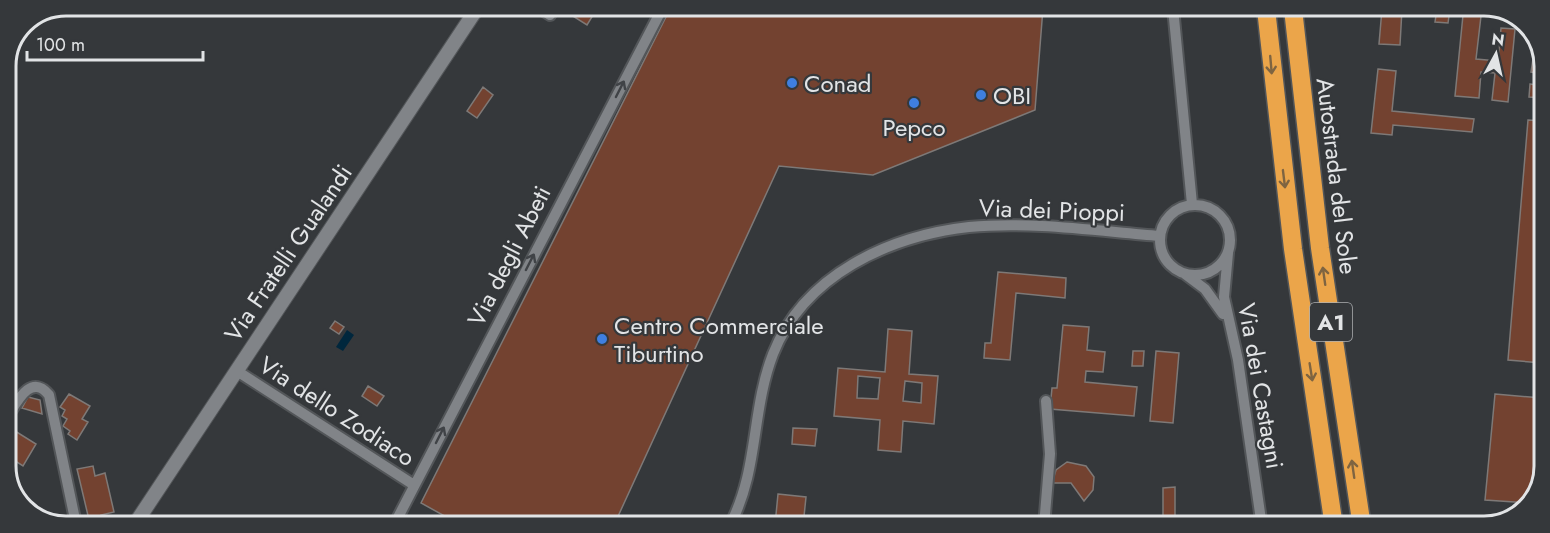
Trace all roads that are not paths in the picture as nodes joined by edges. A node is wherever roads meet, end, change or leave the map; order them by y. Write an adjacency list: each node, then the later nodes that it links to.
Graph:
1 (472, 16): 11 (street, Via Fratelli Gualandi)
2 (658, 16): 14 (street, Via degli Abeti, one-way to 2)
3 (1174, 16): 6 (street)
4 (1267, 16): 21 (highway, A1, one-way to 21)
5 (1294, 16): 22 (highway, Autostrada del Sole / A1, one-way to 5)
6 (1192, 204): 7 (street); 8 (street, Via dei Castagni)
7 (1160, 236): 9 (street); 18 (street, Via dei Pioppi)
8 (1228, 253): 9 (street); 10 (street, Via dei Castagni)
9 (1179, 271): 10 (street)
10 (1231, 331): 20 (street, Via dei Castagni)
11 (237, 371): 14 (street, Via dello Zodiaco); 16 (street, Via Fratelli Gualandi)
12 (1046, 401): 19 (street)
13 (17, 402): 15 (street)
14 (414, 485): 17 (street, Via degli Abeti)
15 (73, 516)
16 (140, 516)
17 (398, 516)
18 (734, 516)
19 (1045, 516)
20 (1261, 516)
21 (1332, 516)
22 (1360, 516)

